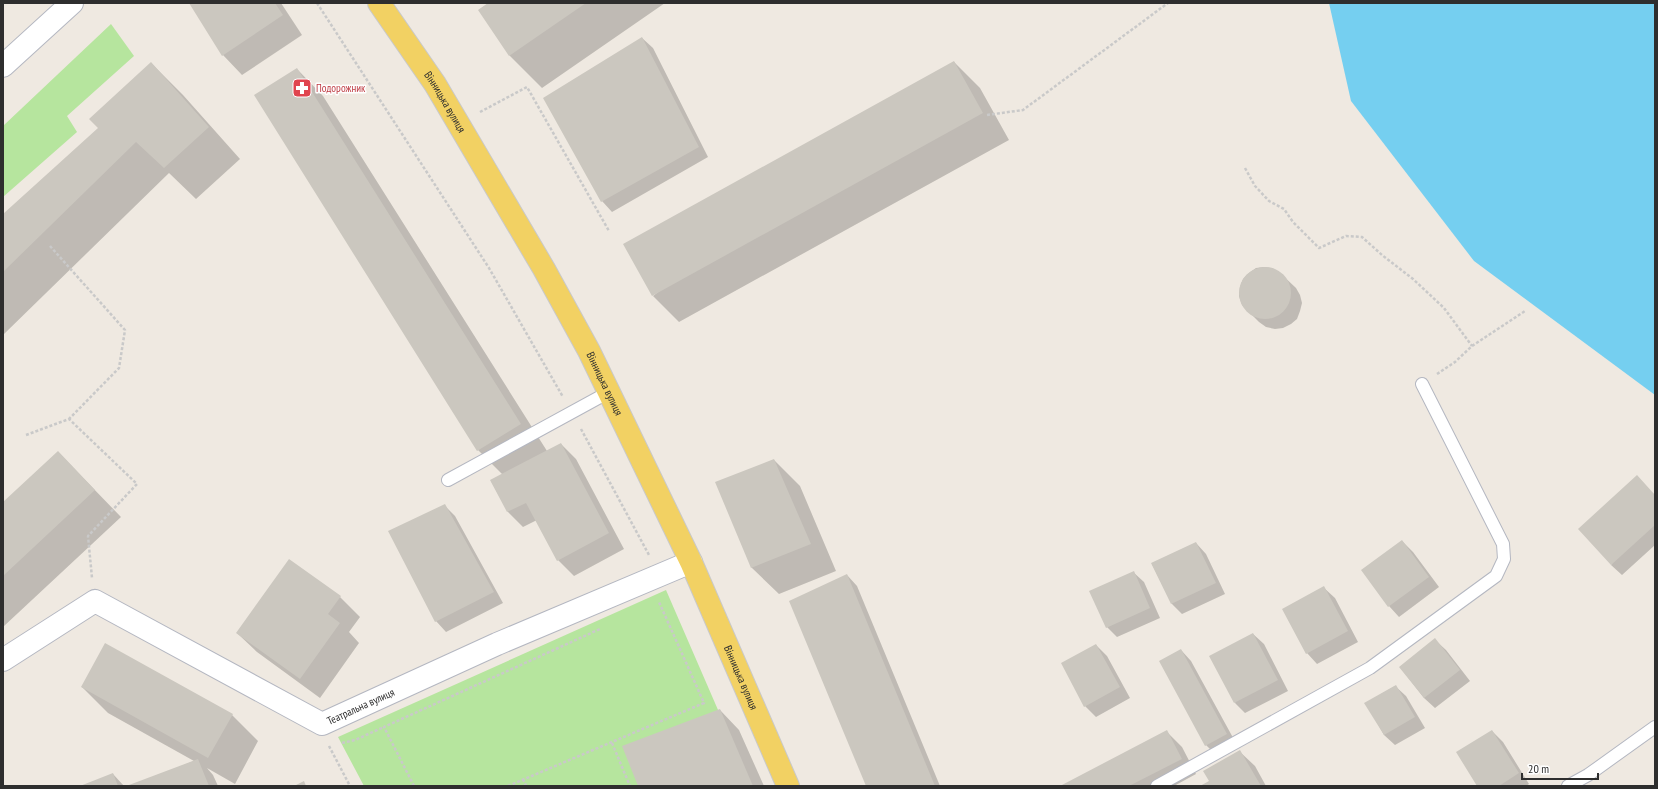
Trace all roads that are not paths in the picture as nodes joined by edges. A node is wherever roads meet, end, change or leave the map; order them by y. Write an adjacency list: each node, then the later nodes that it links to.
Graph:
1 (72, 3): 3 (street)
2 (379, 3): 5 (main road, Вінницька вулиця)
3 (3, 66)
4 (1422, 384): 11 (lane)
5 (610, 392): 6 (lane); 7 (main road, Вінницька вулиця)
6 (448, 480)
7 (691, 562): 8 (street, Театральна вулиця); 10 (main road, Вінницька вулиця)
8 (3, 660)
9 (1655, 727): 12 (lane)
10 (788, 786)
11 (1157, 786)
12 (1568, 786)

